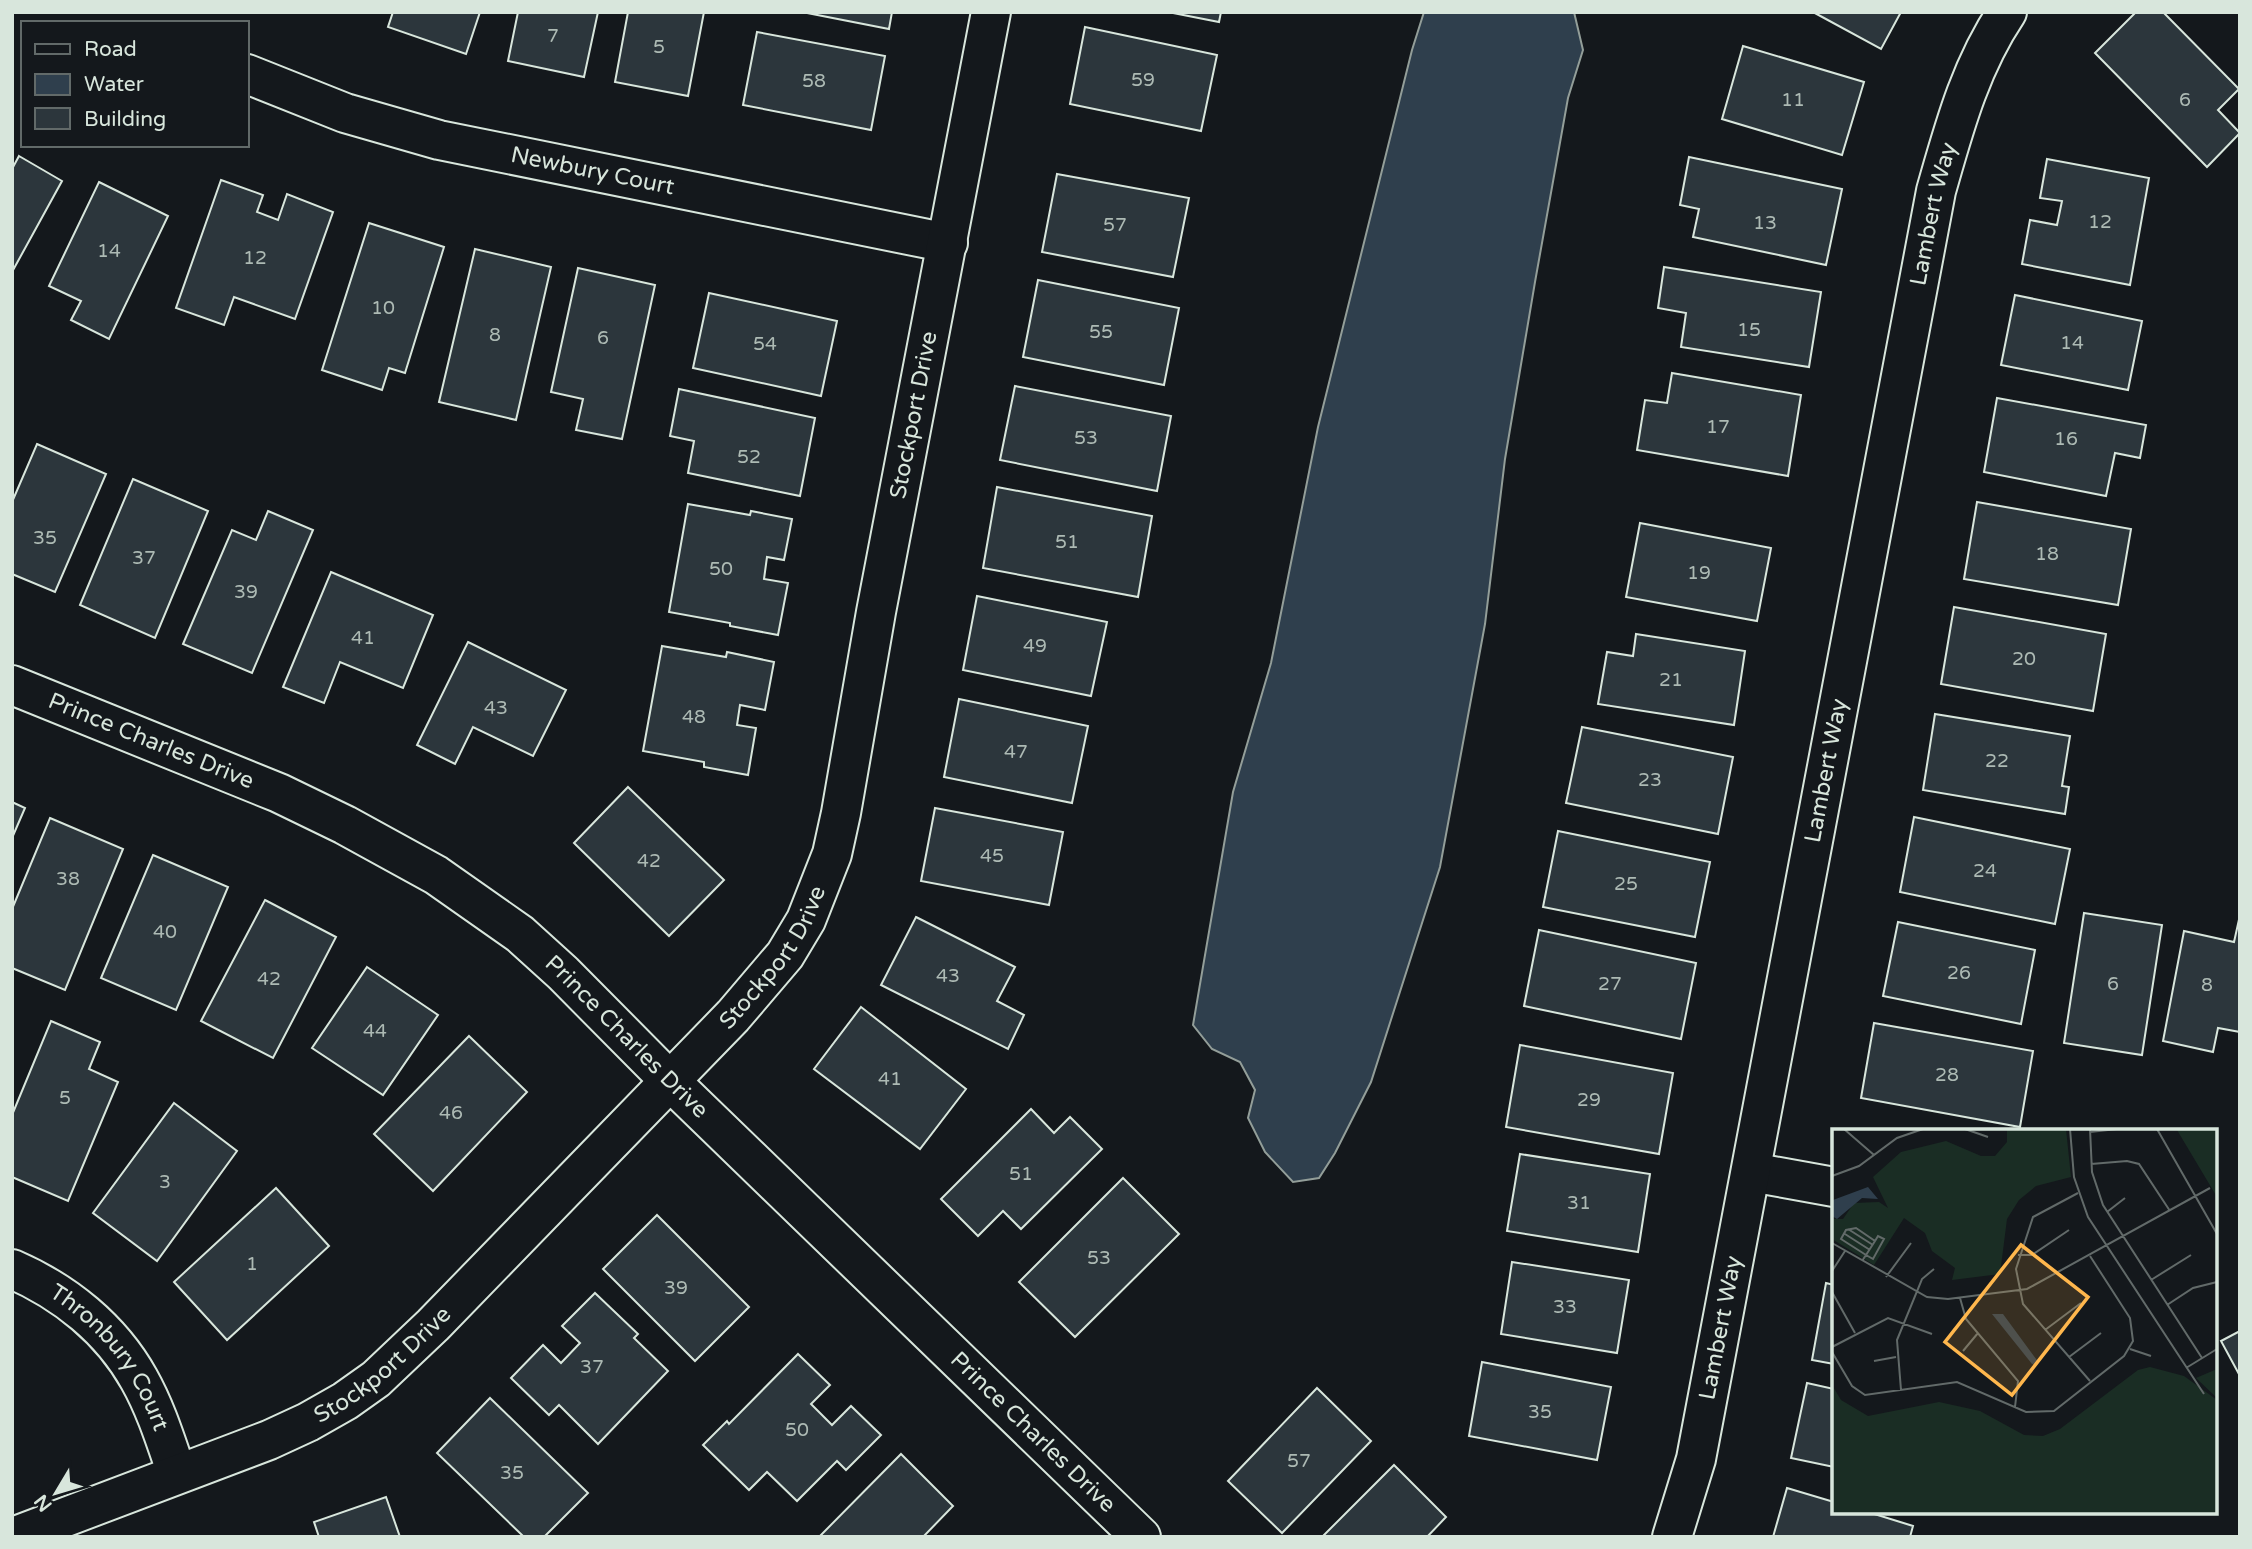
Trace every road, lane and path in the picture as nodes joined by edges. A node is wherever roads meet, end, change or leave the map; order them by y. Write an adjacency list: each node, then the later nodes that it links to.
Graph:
1 (991, 12): 4 (street, Stockport Drive)
2 (2007, 12): 7 (street, Lambert Way)
3 (248, 74): 4 (street, Newbury Court)
4 (948, 243): 6 (street, Stockport Drive)
5 (12, 685): 6 (street, Prince Charles Drive)
6 (669, 1080): 10 (street, Stockport Drive); 12 (street, Prince Charles Drive)
7 (1751, 1172): 8 (street); 13 (street, Lambert Way)
8 (1832, 1187)
9 (12, 1269): 10 (street, Thronbury Court)
10 (177, 1474): 11 (street, Stockport Drive)
11 (13, 1537)
12 (1141, 1537)
13 (1672, 1537)

